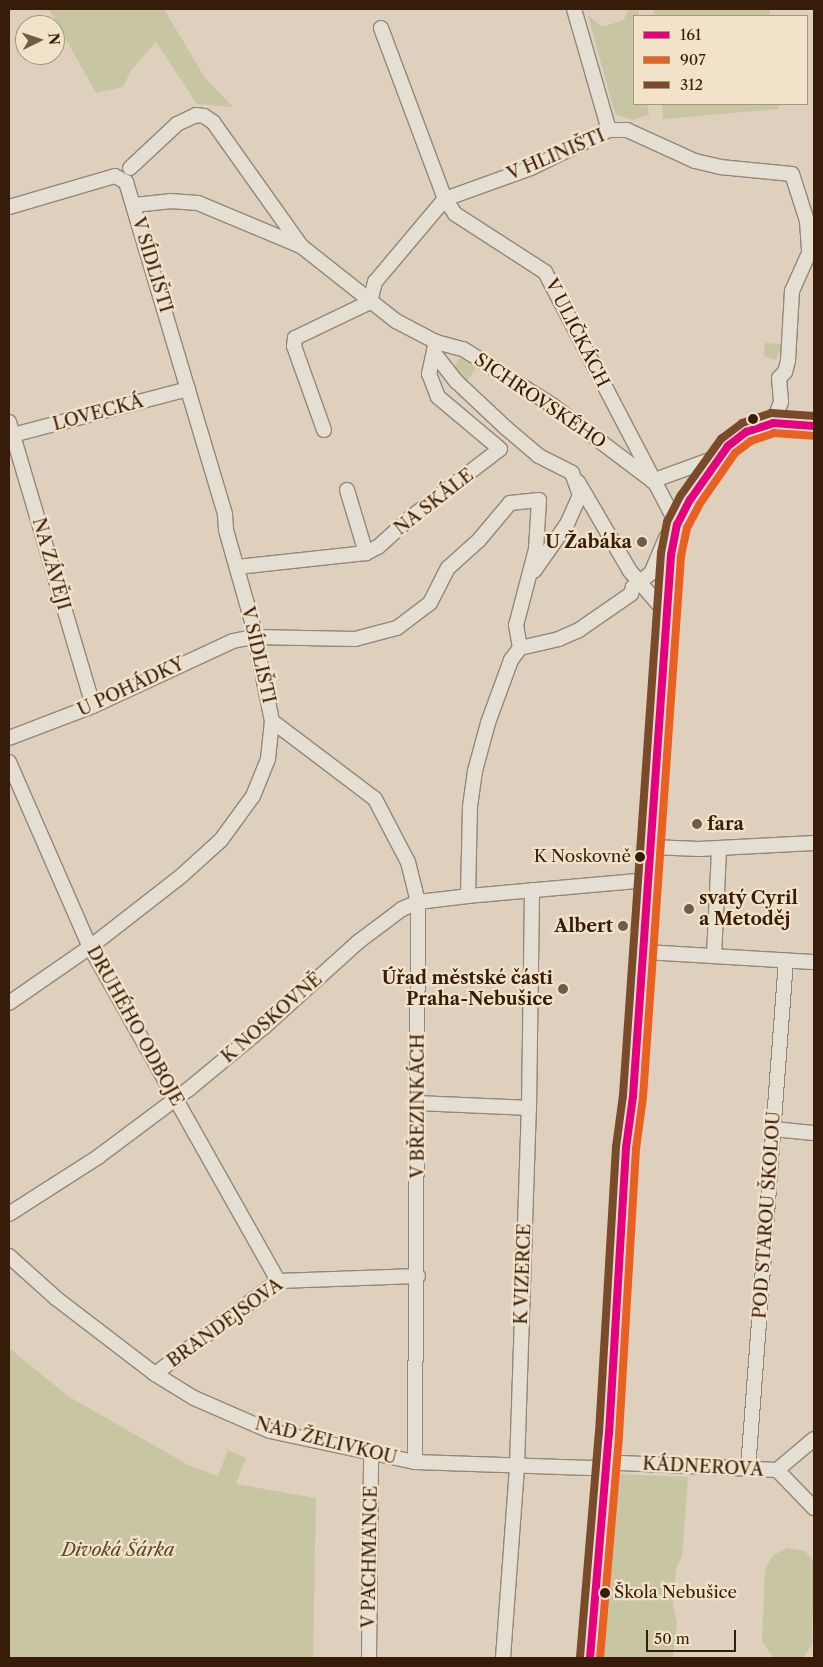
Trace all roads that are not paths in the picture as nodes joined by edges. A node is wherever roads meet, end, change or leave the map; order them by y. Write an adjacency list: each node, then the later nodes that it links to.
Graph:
1 (574, 9): 3 (street)
2 (381, 28): 5 (street, V ULIČKÁCH)
3 (609, 130): 5 (street, V HLINIŠTI); 12 (street, V HLINIŠTI)
4 (130, 168): 8 (street, SICHROVSKÉHO)
5 (445, 199): 9 (street); 18 (street, V ULIČKÁCH)
6 (134, 205): 7 (street, V SÍDLIŠTI); 8 (street, SICHROVSKÉHO); 11 (street, V SÍDLIŠTI)
7 (9, 207)
8 (300, 246): 9 (street, SICHROVSKÉHO)
9 (370, 302): 10 (street, SICHROVSKÉHO); 14 (street)
10 (435, 348): 17 (street); 18 (street, SICHROVSKÉHO); 21 (street, NA SKÁLE)
11 (188, 389): 15 (street, LOVECKÁ); 22 (street, V SÍDLIŠTI)
12 (774, 423): 13 (street); 16 (street)
13 (814, 426)
14 (324, 430)
15 (10, 431): 28 (street, NA ZÁVĚJI)
16 (718, 457): 18 (street); 20 (street)
17 (572, 473): 23 (street); 24 (street)
18 (652, 481): 20 (street, V ULIČKÁCH)
19 (347, 490): 21 (street)
20 (677, 525): 24 (street); 25 (street)
21 (366, 552): 22 (street, NA SKÁLE)
22 (237, 567): 26 (street, V SÍDLIŠTI)
23 (529, 578): 26 (street, U POHÁDKY); 27 (street)
24 (640, 580): 25 (street); 27 (street)
25 (666, 614): 33 (street)
26 (254, 637): 28 (street, U POHÁDKY); 29 (street, V SÍDLIŠTI)
27 (520, 648): 37 (street)
28 (93, 706): 30 (street, U POHÁDKY)
29 (272, 721): 38 (street, V BŘEZINKÁCH); 39 (street, V SÍDLIŠTI)
30 (9, 738)
31 (9, 762): 39 (street, DRUHÉHO ODBOJE)
32 (814, 844): 34 (street)
33 (651, 847): 34 (street); 35 (street)
34 (719, 848): 41 (street)
35 (649, 880): 36 (street, K NOSKOVNĚ); 40 (street)
36 (532, 890): 37 (street, K NOSKOVNĚ); 47 (street, K VIZERCE)
37 (468, 896): 38 (street, K NOSKOVNĚ)
38 (418, 902): 45 (street, K NOSKOVNĚ); 46 (street, V BŘEZINKÁCH)
39 (90, 947): 44 (street, V SÍDLIŠTI); 45 (street, DRUHÉHO ODBOJE)
40 (644, 952): 41 (street); 59 (street)
41 (714, 956): 42 (street)
42 (786, 960): 43 (street); 48 (street, POD STAROU ŠKOLOU)
43 (814, 962)
44 (9, 1003)
45 (175, 1099): 50 (street, K NOSKOVNĚ); 53 (street, DRUHÉHO ODBOJE)
46 (418, 1103): 47 (street); 52 (street, V BŘEZINKÁCH)
47 (529, 1108): 58 (street, K VIZERCE)
48 (773, 1130): 49 (street); 60 (street, POD STAROU ŠKOLOU)
49 (814, 1133)
50 (9, 1214)
51 (9, 1256): 54 (street, NAD ŽELIVKOU)
52 (418, 1276): 53 (street, BRANDEJSOVA); 57 (street, V BŘEZINKÁCH)
53 (278, 1281): 54 (street, BRANDEJSOVA)
54 (154, 1374): 56 (street, NAD ŽELIVKOU)
55 (814, 1439): 61 (street)
56 (371, 1455): 57 (street, NAD ŽELIVKOU); 63 (street, V PACHMANCE)
57 (415, 1462): 58 (street, NAD ŽELIVKOU)
58 (517, 1466): 59 (street, NAD ŽELIVKOU); 64 (street, K VIZERCE)
59 (606, 1466): 60 (street, KÁDNEROVA); 65 (street)
60 (748, 1469): 61 (street, KÁDNEROVA)
61 (777, 1470): 62 (street, KÁDNEROVA)
62 (814, 1508)
63 (369, 1658)
64 (503, 1658)
65 (590, 1658)

